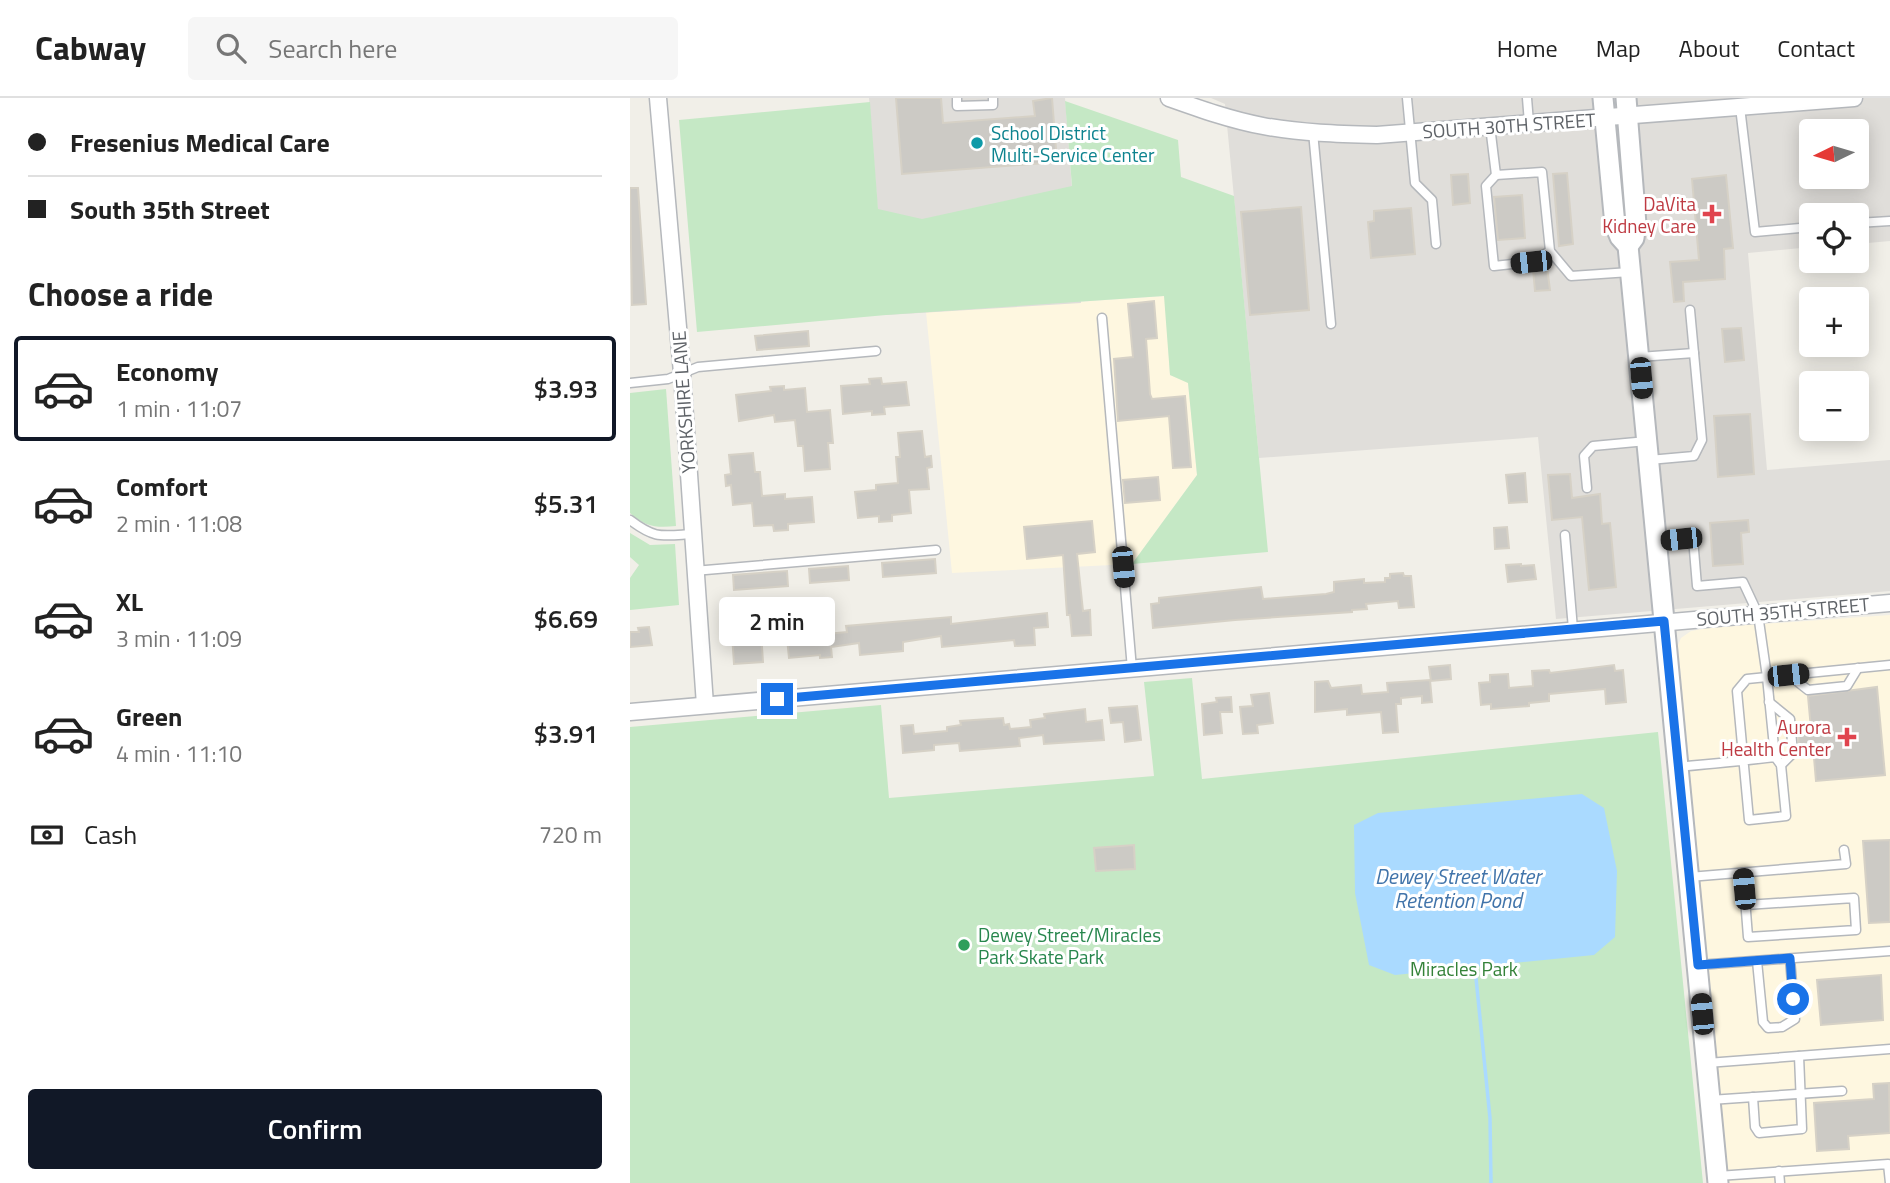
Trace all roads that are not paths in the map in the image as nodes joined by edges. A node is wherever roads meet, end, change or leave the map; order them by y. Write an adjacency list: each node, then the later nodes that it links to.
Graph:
1 (658, 98): 29 (street, YORKSHIRE LANE)
2 (957, 98): 3 (lane)
3 (993, 98)
4 (1407, 98): 14 (lane)
5 (1527, 98): 11 (lane)
6 (1854, 98): 9 (street, SOUTH 30TH STREET)
7 (1176, 99): 13 (street, SOUTH 30TH STREET)
8 (1627, 107): 9 (street, SOUTH 30TH STREET); 10 (street, SOUTH 30TH STREET); 20 (street)
9 (1740, 107): 18 (lane)
10 (1604, 108): 11 (street, SOUTH 30TH STREET); 20 (street)
11 (1529, 123): 12 (street, SOUTH 30TH STREET)
12 (1490, 127): 14 (street, SOUTH 30TH STREET); 15 (lane)
13 (1313, 132): 14 (street, SOUTH 30TH STREET); 25 (lane)
14 (1410, 133): 19 (lane)
15 (1496, 175): 21 (lane); 21 (lane)
16 (1890, 220): 17 (lane)
17 (1869, 222)
18 (1799, 228)
19 (1436, 244)
20 (1628, 246): 22 (street)
21 (1550, 251): 22 (lane)
22 (1630, 272): 28 (street)
23 (1690, 310): 27 (lane)
24 (1102, 318): 45 (lane)
25 (1331, 324)
26 (876, 351): 29 (lane)
27 (1694, 353): 28 (lane); 31 (lane)
28 (1639, 357): 31 (street)
29 (682, 373): 30 (lane); 34 (street, YORKSHIRE LANE)
30 (630, 383)
31 (1648, 450): 32 (lane); 36 (street)
32 (1587, 488)
33 (630, 520): 34 (lane)
34 (691, 534): 38 (street, YORKSHIRE LANE)
35 (1565, 535): 42 (lane)
36 (1657, 542): 40 (lane); 41 (street)
37 (936, 550): 38 (lane)
38 (694, 571): 49 (street, YORKSHIRE LANE)
39 (1890, 603): 40 (street, SOUTH 35TH STREET)
40 (1758, 614): 41 (street, SOUTH 35TH STREET); 47 (lane)
41 (1664, 621): 42 (street, SOUTH 35TH STREET); 53 (street)
42 (1573, 629): 45 (street, SOUTH 35TH STREET)
43 (1890, 665): 44 (lane)
44 (1858, 668): 46 (lane); 46 (lane)
45 (1132, 669): 49 (street, SOUTH 35TH STREET)
46 (1788, 675): 47 (lane)
47 (1767, 677): 48 (lane); 51 (lane)
48 (1769, 702): 52 (lane); 52 (lane)
49 (705, 705): 50 (street, SOUTH 35TH STREET)
50 (630, 712)
51 (1743, 761): 52 (lane); 52 (lane); 53 (lane)
52 (1778, 761)
53 (1677, 767): 56 (street)
54 (1844, 849): 55 (lane)
55 (1743, 873): 56 (lane); 57 (lane)
56 (1689, 877): 61 (street)
57 (1746, 905): 57 (lane)
58 (1890, 951): 59 (lane)
59 (1790, 958): 60 (lane); 60 (lane)
60 (1757, 961): 61 (lane)
61 (1698, 965): 64 (street)
62 (1890, 1049): 63 (lane)
63 (1799, 1056): 64 (lane); 66 (lane)
64 (1707, 1063): 68 (street)
65 (1842, 1091): 66 (lane)
66 (1802, 1094): 67 (lane); 67 (lane)
67 (1753, 1097): 68 (lane)
68 (1710, 1100): 70 (street)
69 (1779, 1171): 70 (lane); 71 (lane); 72 (lane)
70 (1718, 1179)
71 (1780, 1183)
72 (1889, 1183)

